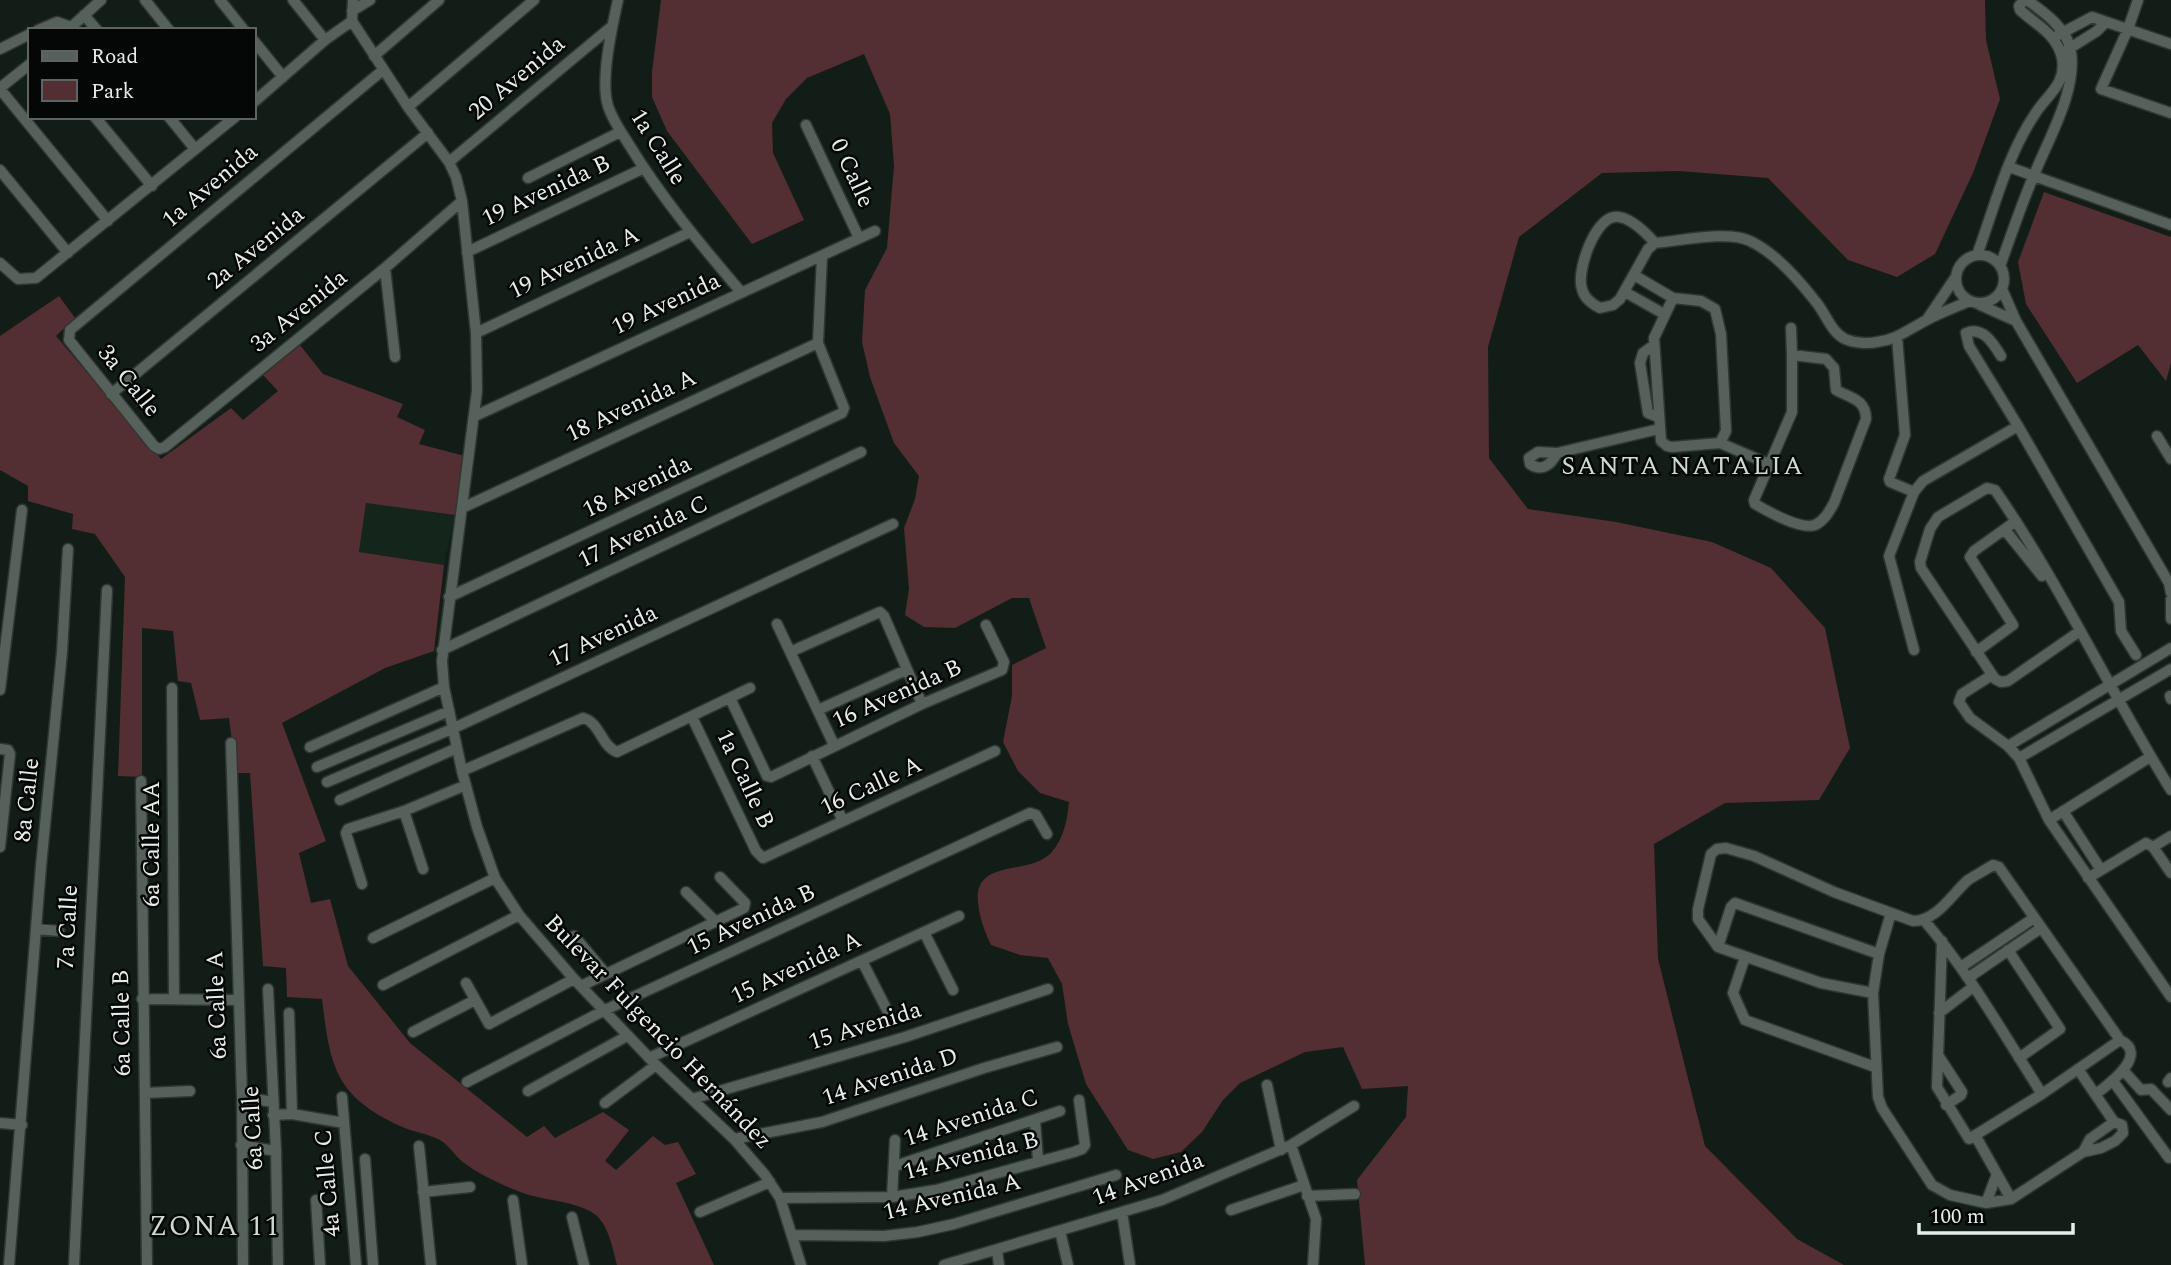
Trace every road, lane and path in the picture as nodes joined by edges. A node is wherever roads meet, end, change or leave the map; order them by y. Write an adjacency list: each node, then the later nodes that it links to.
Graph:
1 (101, 0): 12 (street)
2 (145, 0): 18 (street)
3 (220, 0): 19 (street)
4 (293, 0): 23 (street)
5 (370, 0): 11 (street)
6 (439, 0): 28 (street)
7 (534, 0): 34 (street)
8 (618, 0): 14 (street, 1a Calle)
9 (2025, 0): 22 (street)
10 (2138, 0): 20 (street)
11 (352, 10): 23 (street); 28 (street, Bulevar Fulgencio Hernández)
12 (84, 15): 16 (street); 17 (street)
13 (2106, 22): 20 (street); 22 (street); 27 (street)
14 (611, 27): 40 (street, 1a Calle); 43 (street, 20 Avenida)
15 (42, 28): 16 (street)
16 (70, 28)
17 (95, 28)
18 (167, 28)
19 (242, 28)
20 (2128, 29): 25 (street); 35 (street)
21 (28, 35): 26 (street)
22 (2058, 35): 27 (street)
23 (324, 40): 31 (street)
24 (256, 43): 31 (street)
25 (2171, 44)
26 (0, 49)
27 (2066, 50): 44 (street); 47 (street)
28 (374, 56): 30 (street, Bulevar Fulgencio Hernández)
29 (28, 66): 32 (street)
30 (383, 70): 34 (street, Bulevar Fulgencio Hernández); 76 (street, 1a Avenida)
31 (283, 77): 33 (street)
32 (0, 89): 51 (street)
33 (256, 100)
34 (408, 107): 41 (street, Bulevar Fulgencio Hernández)
35 (2171, 113)
36 (97, 119): 49 (street)
37 (171, 119): 42 (street)
38 (232, 119): 42 (street)
39 (806, 125): 55 (street, 0 Calle)
40 (620, 132): 45 (street, 1a Calle); 48 (street)
41 (428, 133): 43 (street, Bulevar Fulgencio Hernández); 83 (street, 2a Avenida)
42 (195, 149): 49 (street)
43 (449, 162): 50 (street, Bulevar Fulgencio Hernández)
44 (2009, 167): 47 (street); 59 (street)
45 (642, 169): 54 (street, 1a Calle); 57 (street, 19 Avenida B)
46 (0, 170): 58 (street)
47 (2033, 176): 52 (street); 62 (street)
48 (528, 178)
49 (152, 186): 51 (street)
50 (462, 201): 57 (street, Bulevar Fulgencio Hernández); 63 (street, 3a Avenida)
51 (108, 221): 58 (street)
52 (2171, 225)
53 (875, 231): 55 (street, 19 Avenida)
54 (690, 232): 67 (street, 1a Calle); 75 (street, 19 Avenida A)
55 (859, 238): 60 (street, 19 Avenida)
56 (1655, 243): 64 (street); 68 (street); 77 (street)
57 (467, 252): 75 (street, Bulevar Fulgencio Hernández)
58 (68, 253): 61 (street)
59 (1977, 255): 62 (street); 65 (street)
60 (822, 256): 67 (street, 19 Avenida); 78 (street)
61 (0, 263)
62 (2000, 266): 66 (street)
63 (385, 268): 82 (street); 90 (street, 3a Avenida)
64 (1634, 275): 68 (street); 69 (street)
65 (1955, 278): 70 (street); 72 (street)
66 (2002, 289): 70 (street); 73 (street)
67 (741, 292): 84 (street, 19 Avenida)
68 (1625, 292): 71 (street)
69 (1673, 298): 71 (street); 89 (street)
70 (1972, 302): 72 (street); 73 (street)
71 (1664, 314): 79 (street)
72 (1927, 319): 77 (street)
73 (2016, 321): 102 (street)
74 (1791, 328): 80 (street)
75 (476, 332): 84 (street, Bulevar Fulgencio Hernández)
76 (68, 337): 83 (street, 3a Calle)
77 (1897, 337): 95 (street)
78 (818, 343): 96 (street, 18 Avenida A); 104 (street, 18 Avenida)
79 (1654, 345): 85 (street); 85 (street)
80 (1792, 355): 94 (street); 94 (street)
81 (2001, 356): 86 (street)
82 (395, 357)
83 (111, 394): 90 (street, 3a Calle)
84 (475, 416): 96 (street, Bulevar Fulgencio Hernández)
85 (1658, 417): 87 (street)
86 (2018, 426): 95 (street); 116 (street)
87 (1659, 429): 89 (street); 92 (street)
88 (2157, 436): 93 (street)
89 (1720, 443): 94 (street)
90 (159, 449)
91 (862, 452): 112 (street, 17 Avenida C)
92 (1557, 453)
93 (2171, 459)
94 (1769, 464)
95 (1914, 492): 113 (street)
96 (462, 508): 104 (street, Bulevar Fulgencio Hernández)
97 (22, 510): 124 (street)
98 (2017, 521): 100 (street); 106 (street); 115 (street)
99 (893, 524): 131 (street, 17 Avenida)
100 (2005, 530): 106 (street); 115 (street)
101 (68, 549): 173 (street, 8a Calle)
102 (2170, 587)
103 (107, 590): 274 (street, 7a Calle)
104 (449, 597): 112 (street, Bulevar Fulgencio Hernández)
105 (2171, 599): 107 (street)
106 (2062, 600): 110 (street)
107 (2171, 619)
108 (776, 624): 114 (street)
109 (986, 625): 127 (street, 16 Avenida B)
110 (2080, 631): 119 (street); 120 (street)
111 (2171, 648): 120 (street)
112 (442, 650): 121 (street, Bulevar Fulgencio Hernández)
113 (1914, 650)
114 (790, 652): 118 (street); 128 (street)
115 (1976, 652): 119 (street)
116 (2136, 655)
117 (2171, 669): 126 (street)
118 (906, 670): 127 (street); 128 (street)
119 (1992, 675): 134 (street)
120 (2110, 684): 126 (street); 134 (street)
121 (444, 687): 129 (street, Bulevar Fulgencio Hernández); 135 (street)
122 (172, 688): 196 (street, 6a Calle AA)
123 (750, 688): 125 (street)
124 (0, 690)
125 (730, 698): 130 (street); 139 (street, 16 Avenida B)
126 (2120, 701): 140 (street); 141 (street)
127 (922, 704): 133 (street, 16 Avenida B)
128 (818, 710): 133 (street)
129 (449, 711): 131 (street, Bulevar Fulgencio Hernández); 142 (street)
130 (692, 716): 143 (street); 157 (street, 1a Calle B)
131 (454, 728): 136 (street, Bulevar Fulgencio Hernández); 145 (street, 17 Avenida)
132 (231, 743): 197 (street, 6a Calle A)
133 (834, 745): 139 (street, 16 Avenida B)
134 (2008, 746): 141 (street)
135 (310, 747)
136 (457, 748): 143 (street, Bulevar Fulgencio Hernández); 148 (street)
137 (5, 750): 155 (street)
138 (995, 751): 152 (street, 16 Calle A)
139 (812, 756): 152 (street)
140 (2150, 757): 147 (street); 150 (street)
141 (2019, 758): 151 (street)
142 (317, 767)
143 (462, 772): 146 (street, Bulevar Fulgencio Hernández)
144 (141, 781): 195 (street, 6a Calle B)
145 (327, 782)
146 (466, 785): 149 (street); 162 (street, Bulevar Fulgencio Hernández)
147 (2171, 790)
148 (340, 800)
149 (404, 811): 158 (street); 164 (street)
150 (2063, 811): 151 (street); 159 (street)
151 (2049, 820): 163 (street)
152 (844, 821): 157 (street, 16 Calle A)
153 (1046, 834): 200 (street, 15 Avenida B)
154 (2171, 836): 156 (street)
155 (0, 846)
156 (2153, 848): 159 (street); 160 (street)
157 (763, 858)
158 (423, 869)
159 (2101, 870): 163 (street)
160 (2171, 873)
161 (720, 877): 171 (street)
162 (495, 878): 167 (street, Bulevar Fulgencio Hernández); 177 (street)
163 (2088, 878): 194 (street)
164 (362, 884)
165 (685, 892): 171 (street)
166 (1891, 913): 170 (street); 179 (street); 181 (street)
167 (519, 915): 187 (street, Bulevar Fulgencio Hernández); 189 (street)
168 (960, 916): 175 (street, 15 Avenida A)
169 (2034, 918): 170 (street); 172 (street); 184 (street)
170 (1923, 919): 178 (street)
171 (716, 922): 185 (street)
172 (2041, 928): 180 (street); 205 (street)
173 (36, 929): 174 (street); 239 (street, 8a Calle)
174 (59, 931)
175 (924, 932): 183 (street, 15 Avenida A); 192 (street)
176 (574, 936): 185 (street)
177 (373, 938)
178 (1942, 941): 184 (street); 202 (street)
179 (1718, 947): 181 (street); 182 (street)
180 (2008, 950): 188 (street); 208 (street)
181 (1879, 954): 193 (street)
182 (1745, 957): 193 (street); 210 (street)
183 (862, 961): 199 (street); 209 (street, 15 Avenida A)
184 (1961, 967): 188 (street)
185 (606, 974): 187 (street)
186 (466, 983): 198 (street)
187 (577, 983): 198 (street); 200 (street, Bulevar Fulgencio Hernández)
188 (1971, 983): 202 (street); 208 (street)
189 (383, 985)
190 (268, 989): 227 (street, 6a Calle)
191 (1048, 989): 224 (street, 15 Avenida)
192 (953, 990)
193 (1873, 993): 210 (street)
194 (2171, 997)
195 (142, 999): 196 (street); 219 (street, 6a Calle B)
196 (174, 999): 197 (street)
197 (237, 1000): 222 (street, 6a Calle A)
198 (475, 1000): 203 (street)
199 (887, 1010)
200 (603, 1011): 204 (street, Bulevar Fulgencio Hernández); 214 (street, 15 Avenida B)
201 (289, 1013): 233 (street)
202 (1939, 1013): 207 (street)
203 (413, 1032)
204 (627, 1036): 209 (street, Bulevar Fulgencio Hernández); 218 (street)
205 (2120, 1040): 211 (street); 212 (street)
206 (1056, 1047): 241 (street, 14 Avenida D)
207 (1937, 1054): 229 (street); 229 (street)
208 (2019, 1058): 220 (street)
209 (652, 1061): 224 (street, Bulevar Fulgencio Hernández); 228 (street)
210 (1875, 1068): 265 (street)
211 (2078, 1069): 220 (street); 221 (street)
212 (2123, 1070): 213 (street); 216 (street)
213 (2113, 1081): 221 (street); 226 (street)
214 (467, 1082)
215 (1267, 1085): 245 (street)
216 (2141, 1090): 226 (street); 231 (street)
217 (190, 1091): 219 (street)
218 (528, 1091)
219 (145, 1093): 275 (street, 6a Calle B)
220 (2042, 1094): 240 (street)
221 (2096, 1094): 236 (street)
222 (242, 1097): 227 (street); 243 (street, 6a Calle A)
223 (342, 1097): 238 (street, 4a Calle C)
224 (692, 1099): 241 (street, Bulevar Fulgencio Hernández)
225 (1079, 1100): 250 (street, 14 Avenida B)
226 (2129, 1101): 248 (street)
227 (273, 1102): 234 (street, 6a Calle)
228 (605, 1103)
229 (1946, 1105): 240 (street)
230 (1354, 1106): 245 (street, 14 Avenida)
231 (2171, 1110)
232 (1060, 1111): 235 (street, 14 Avenida C)
233 (292, 1114): 234 (street); 238 (street)
234 (273, 1115): 246 (street, 6a Calle)
235 (1035, 1120): 250 (street); 251 (street, 14 Avenida C)
236 (2114, 1122): 247 (street); 247 (street)
237 (0, 1124): 239 (street)
238 (344, 1124): 279 (street, 4a Calle C)
239 (22, 1125): 273 (street, 8a Calle)
240 (1975, 1135): 252 (street)
241 (734, 1139): 254 (street, Bulevar Fulgencio Hernández)
242 (895, 1140): 251 (street)
243 (241, 1144): 246 (street); 276 (street, 6a Calle A)
244 (419, 1146): 257 (street)
245 (1286, 1147): 255 (street); 268 (street, 14 Avenida)
246 (276, 1152): 277 (street, 6a Calle)
247 (2083, 1152): 262 (street)
248 (2171, 1158)
249 (365, 1159): 280 (street)
250 (1038, 1160): 260 (street, 14 Avenida B)
251 (895, 1166): 260 (street)
252 (1997, 1174): 262 (street); 265 (street)
253 (1116, 1175): 271 (street, 14 Avenida A)
254 (770, 1182): 261 (street, Bulevar Fulgencio Hernández); 267 (street)
255 (1304, 1185): 259 (street); 266 (street)
256 (470, 1187): 257 (street)
257 (423, 1192): 281 (street)
258 (1355, 1194): 259 (street)
259 (1307, 1196): 289 (street)
260 (892, 1197): 261 (street, 14 Avenida B)
261 (780, 1198): 271 (street, Bulevar Fulgencio Hernández)
262 (2011, 1199): 265 (street)
263 (316, 1200): 278 (street)
264 (513, 1200): 282 (street)
265 (1986, 1203)
266 (1231, 1210)
267 (700, 1212)
268 (1122, 1212): 270 (street, 14 Avenida); 288 (street)
269 (572, 1217): 283 (street)
270 (1060, 1231): 272 (street, 14 Avenida); 287 (street)
271 (793, 1235): 284 (street, Bulevar Fulgencio Hernández)
272 (997, 1251): 285 (street, 14 Avenida); 286 (street)
273 (9, 1265)
274 (74, 1265)
275 (146, 1265)
276 (243, 1265)
277 (278, 1265)
278 (320, 1265)
279 (356, 1265)
280 (373, 1265)
281 (430, 1265)
282 (522, 1265)
283 (584, 1265)
284 (801, 1265)
285 (944, 1265)
286 (999, 1265)
287 (1069, 1265)
288 (1130, 1265)
289 (1313, 1265)

